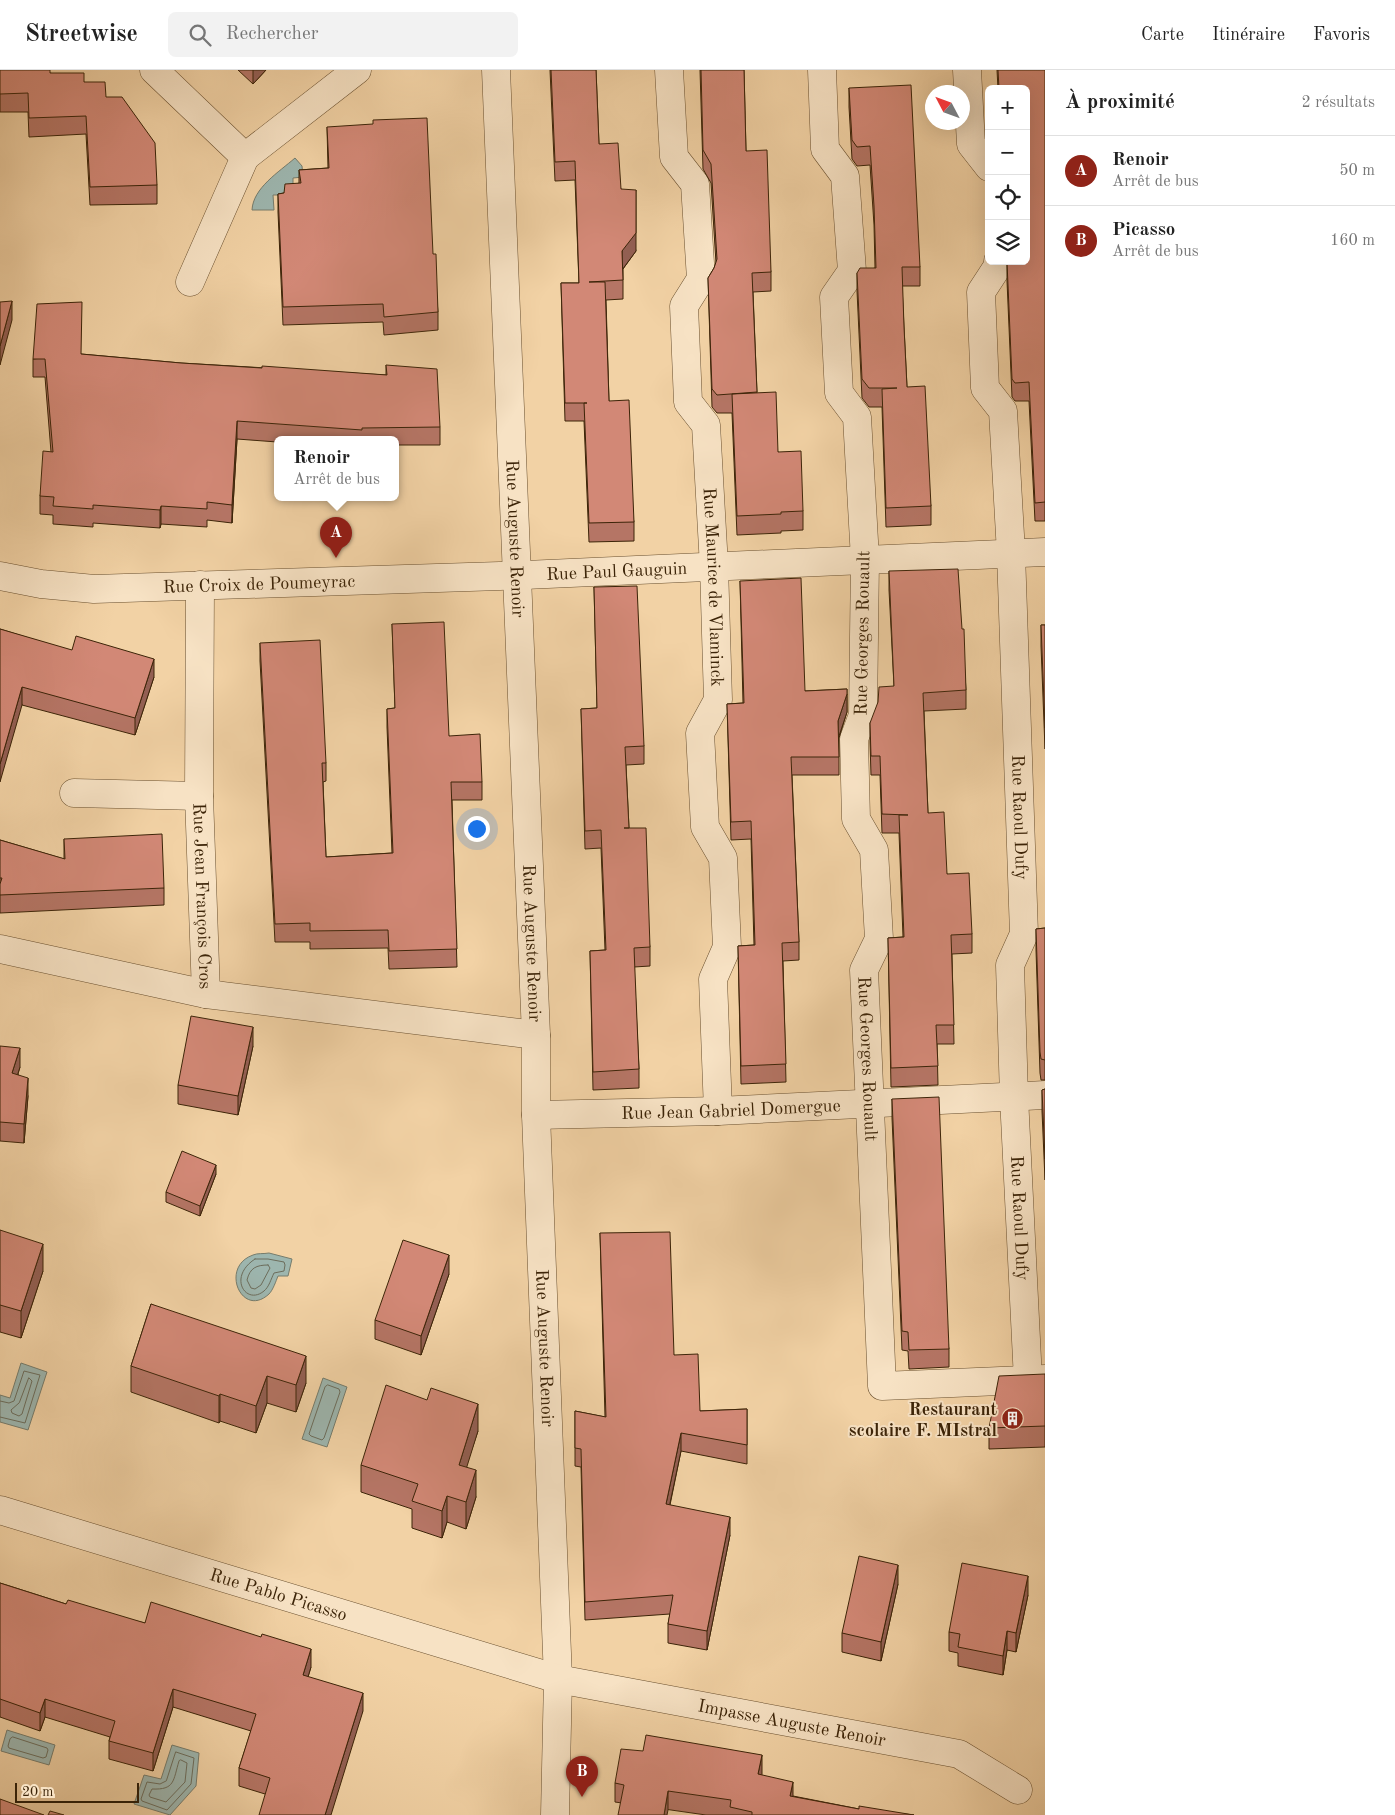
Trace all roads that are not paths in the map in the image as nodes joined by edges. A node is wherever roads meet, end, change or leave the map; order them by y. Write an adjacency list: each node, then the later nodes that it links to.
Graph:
1 (154, 70): 7 (street)
2 (357, 70): 7 (street)
3 (496, 70): 15 (street, Rue Auguste Renoir)
4 (669, 70): 14 (street, Rue Maurice de Vlaminck)
5 (822, 70): 13 (street, Rue Georges Rouault)
6 (967, 70): 8 (street)
7 (244, 157): 10 (street)
8 (985, 162)
9 (998, 265): 12 (street, Rue Raoul Dufy)
10 (190, 282)
11 (1045, 552): 12 (street, Rue Paul Gauguin)
12 (1011, 553): 13 (street, Rue Paul Gauguin); 24 (street, Rue Raoul Dufy)
13 (865, 559): 14 (street, Rue Paul Gauguin); 25 (street, Rue Georges Rouault)
14 (714, 566): 15 (street, Rue Paul Gauguin); 26 (street, Rue Maurice de Vlaminck)
15 (518, 575): 17 (street, Rue Croix de Poumeyrac); 22 (street, Rue Auguste Renoir)
16 (0, 576): 17 (street, Rue Croix de Poumeyrac)
17 (200, 585): 19 (street, Rue Jean François Cros)
18 (74, 793): 19 (street)
19 (200, 796): 21 (street, Rue Jean François Cros)
20 (0, 949): 21 (street)
21 (206, 994): 22 (street, Rue Jean François Cros)
22 (536, 1035): 27 (street, Rue Auguste Renoir)
23 (1045, 1095): 24 (street, Rue Jean Gabriel Domergue)
24 (1014, 1097): 25 (street, Rue Jean Gabriel Domergue); 28 (street, Rue Raoul Dufy)
25 (869, 1102): 26 (street, Rue Jean Gabriel Domergue); 28 (street, Rue Georges Rouault)
26 (718, 1111): 27 (street, Rue Jean Gabriel Domergue)
27 (536, 1115): 30 (street, Rue Auguste Renoir)
28 (1036, 1380)
29 (0, 1510): 30 (street, Rue Pablo Picasso)
30 (558, 1679): 31 (street, Impasse Auguste Renoir); 32 (street, Rue Auguste Renoir)
31 (1018, 1790)
32 (556, 1815)

